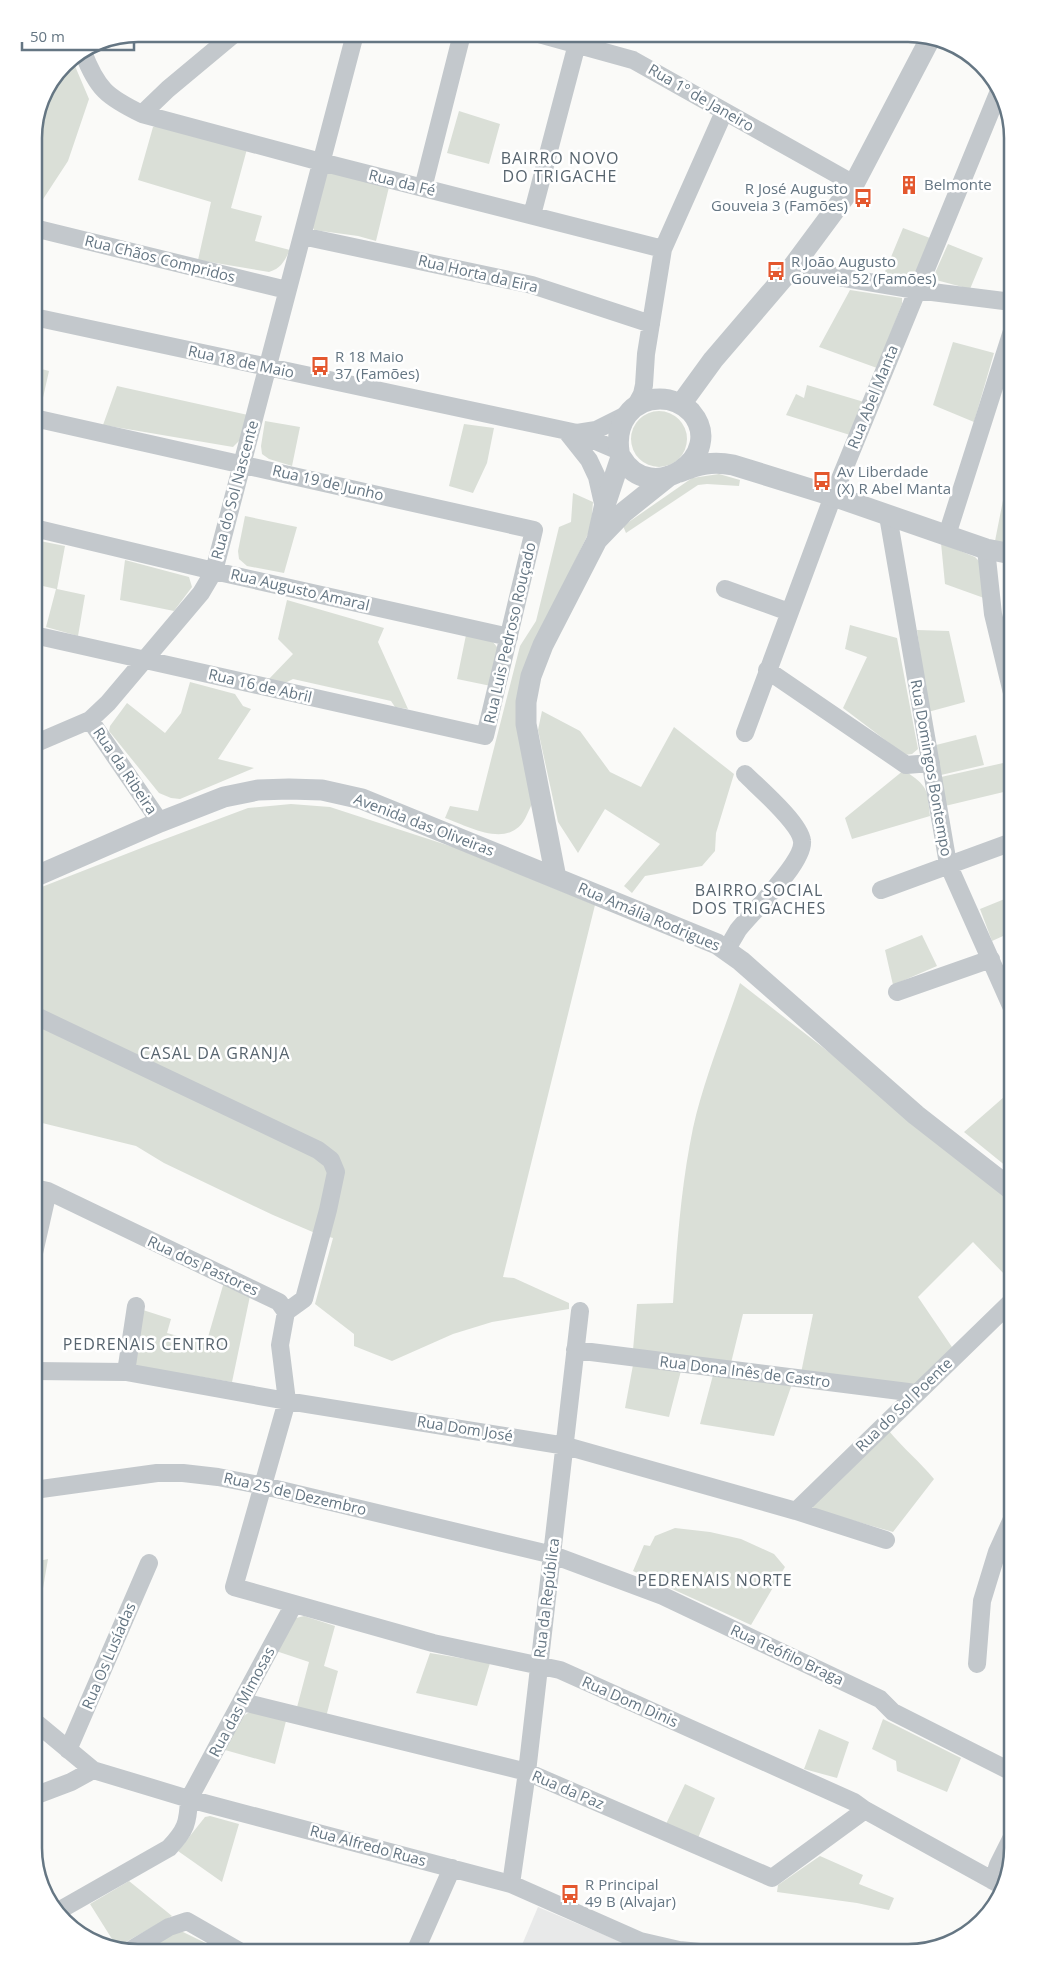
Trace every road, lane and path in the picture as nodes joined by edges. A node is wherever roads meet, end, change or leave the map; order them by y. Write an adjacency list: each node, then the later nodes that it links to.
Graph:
1 (223, 43): 10 (street)
2 (353, 43): 11 (street, Rua do Sol Nascente)
3 (460, 43): 13 (street)
4 (574, 43): 5 (street, Rua 1º de Janeiro)
5 (578, 44): 9 (street, Rua 1º de Janeiro); 14 (street)
6 (927, 44): 12 (street)
7 (86, 59): 10 (street, Rua da Fé)
8 (995, 99): 20 (street, Rua Abel Manta)
9 (724, 112): 12 (street, Rua 1º de Janeiro); 17 (street)
10 (142, 114): 11 (street, Rua da Fé)
11 (321, 162): 13 (street, Rua da Fé); 16 (street, Rua do Sol Nascente)
12 (854, 184): 18 (street)
13 (423, 188): 14 (street, Rua da Fé)
14 (532, 215): 17 (street, Rua da Fé)
15 (43, 230): 19 (street, Rua Chãos Compridos)
16 (302, 236): 19 (street, Rua do Sol Nascente); 23 (street, Rua Horta da Eira)
17 (663, 249): 23 (street)
18 (791, 269): 20 (street); 26 (street)
19 (287, 290): 25 (street, Rua do Sol Nascente)
20 (916, 290): 21 (street); 35 (street, Rua Abel Manta)
21 (1004, 301)
22 (43, 319): 25 (street, Rua 18 de Maio)
23 (651, 324): 27 (street)
24 (1004, 356): 40 (street)
25 (268, 367): 30 (street, Rua 18 de Maio); 32 (street, Rua do Sol Nascente)
26 (681, 404): 27 (street); 29 (street)
27 (631, 410): 30 (street, Rua 18 de Maio); 31 (street)
28 (43, 420): 32 (street, Rua 19 de Junho)
29 (699, 426): 33 (street); 34 (street)
30 (572, 432): 31 (street, Rua 18 de Maio); 36 (street)
31 (620, 454): 34 (street); 36 (street)
32 (242, 464): 39 (street, Rua 19 de Junho); 44 (street, Rua do Sol Nascente)
33 (733, 465): 34 (street); 35 (street)
34 (675, 474): 41 (street)
35 (833, 496): 37 (street); 46 (street, Rua Abel Manta)
36 (604, 508): 41 (street)
37 (888, 516): 40 (street); 56 (street, Rua Domingos Bontempo)
38 (43, 530): 44 (street, Rua Augusto Amaral)
39 (534, 530): 48 (street, Rua Luis Pedroso Rouçado)
40 (947, 535): 42 (street)
41 (597, 540): 62 (street)
42 (986, 548): 43 (street); 50 (street)
43 (1004, 552)
44 (214, 571): 48 (street, Rua Augusto Amaral); 49 (street, Rua do Sol Nascente)
45 (725, 589): 46 (street)
46 (789, 612): 51 (street, Rua Abel Manta)
47 (43, 637): 49 (street, Rua 16 de Abril)
48 (509, 637): 54 (street, Rua Luis Pedroso Rouçado)
49 (145, 660): 52 (street, Rua do Sol Nascente); 54 (street, Rua 16 de Abril)
50 (1004, 660)
51 (767, 670): 53 (street, Rua Abel Manta); 56 (street)
52 (90, 720): 55 (street, Rua do Sol Nascente); 58 (street, Rua da Ribeira)
53 (745, 733)
54 (486, 736)
55 (43, 740)
56 (931, 763): 60 (street, Rua Domingos Bontempo)
57 (746, 774): 64 (street)
58 (160, 822): 61 (street, Avenida das Oliveiras); 62 (street, Avenida das Oliveiras)
59 (1004, 845): 60 (street)
60 (948, 864): 63 (street); 65 (street, Rua Domingos Bontempo)
61 (43, 873)
62 (556, 878): 64 (street, Rua Amália Rodrigues)
63 (881, 890)
64 (726, 950): 69 (street, Rua Amália Rodrigues)
65 (991, 959): 66 (street, Rua Domingos Bontempo); 67 (street)
66 (1004, 989)
67 (897, 992)
68 (42, 1019): 74 (street)
69 (1004, 1184)
70 (42, 1191): 74 (street, Rua dos Pastores)
71 (136, 1306): 77 (street)
72 (1004, 1309): 78 (street, Rua do Sol Poente)
73 (580, 1311): 75 (street, Rua da República)
74 (286, 1312): 79 (street)
75 (575, 1350): 78 (street, Rua Dona Inês de Castro); 80 (street, Rua da República)
76 (42, 1371): 77 (street, Rua Dom José)
77 (126, 1372): 79 (street, Rua Dom José)
78 (916, 1394): 83 (street, Rua do Sol Poente)
79 (287, 1401): 80 (street, Rua Dom José); 81 (street)
80 (566, 1446): 83 (street, Rua Dom José); 86 (street, Rua da República)
81 (264, 1486): 82 (street, Rua 25 de Dezembro); 86 (street, Rua 25 de Dezembro); 88 (street, Rua Dom Dinis)
82 (42, 1489)
83 (796, 1511): 85 (street, Rua Dom José)
84 (1004, 1536): 89 (street)
85 (886, 1540)
86 (553, 1555): 90 (street, Rua da República); 94 (street, Rua Teófilo Braga)
87 (149, 1563): 93 (street, Rua Os Lusíadas)
88 (294, 1604): 90 (street, Rua Dom Dinis); 91 (street, Rua das Mimosas)
89 (977, 1664)
90 (539, 1665): 96 (street, Rua da República); 99 (street, Rua Dom Dinis)
91 (243, 1702): 96 (street, Rua da Paz); 98 (street, Rua das Mimosas)
92 (42, 1728): 93 (street)
93 (68, 1750): 95 (street)
94 (1004, 1768)
95 (93, 1770): 97 (street); 98 (street, Rua Alfredo Ruas)
96 (527, 1772): 99 (street, Rua da Paz); 104 (street, Rua da República)
97 (42, 1793)
98 (189, 1799): 101 (street, Rua Alfredo Ruas); 105 (street)
99 (865, 1810): 103 (street, Rua Dom Dinis)
100 (1003, 1855): 102 (street)
101 (452, 1868): 104 (street, Rua Alfredo Ruas); 108 (street)
102 (997, 1881)
103 (997, 1883)
104 (511, 1884): 109 (street, Rua Alfredo Ruas)
105 (64, 1908)
106 (142, 1943): 107 (street)
107 (226, 1943)
108 (419, 1943)
109 (652, 1944)

